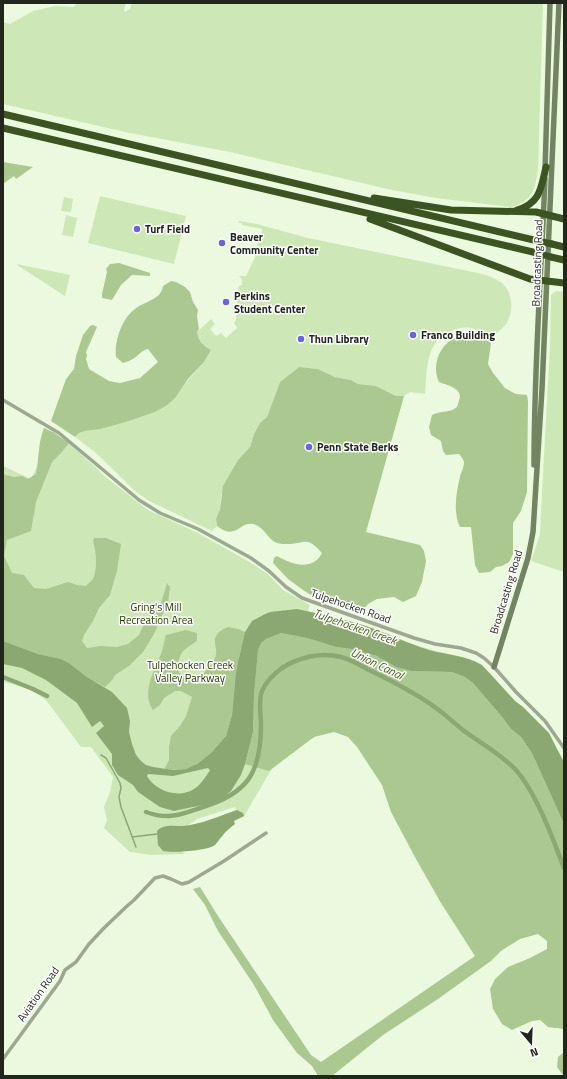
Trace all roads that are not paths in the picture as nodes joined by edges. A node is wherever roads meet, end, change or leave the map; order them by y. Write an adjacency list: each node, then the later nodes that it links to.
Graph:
1 (550, 4): 2 (main road); 5 (main road, Broadcasting Road)
2 (560, 4): 9 (main road, Broadcasting Road)
3 (3, 114): 6 (highway)
4 (3, 128): 7 (highway)
5 (546, 167): 8 (highway); 9 (main road, Broadcasting Road)
6 (303, 186): 8 (highway); 11 (highway, bridge)
7 (326, 204): 12 (highway, bridge); 13 (highway)
8 (509, 212): 9 (highway)
9 (546, 214): 10 (highway); 13 (main road, Broadcasting Road)
10 (564, 219)
11 (564, 247)
12 (564, 260)
13 (543, 281): 14 (highway); 16 (main road, Broadcasting Road)
14 (564, 283)
15 (3, 400): 16 (street, Tulpehocken Road)
16 (494, 667): 17 (street, Tulpehocken Road)
17 (564, 748)
18 (266, 833): 19 (street, Aviation Road)
19 (3, 1059)

